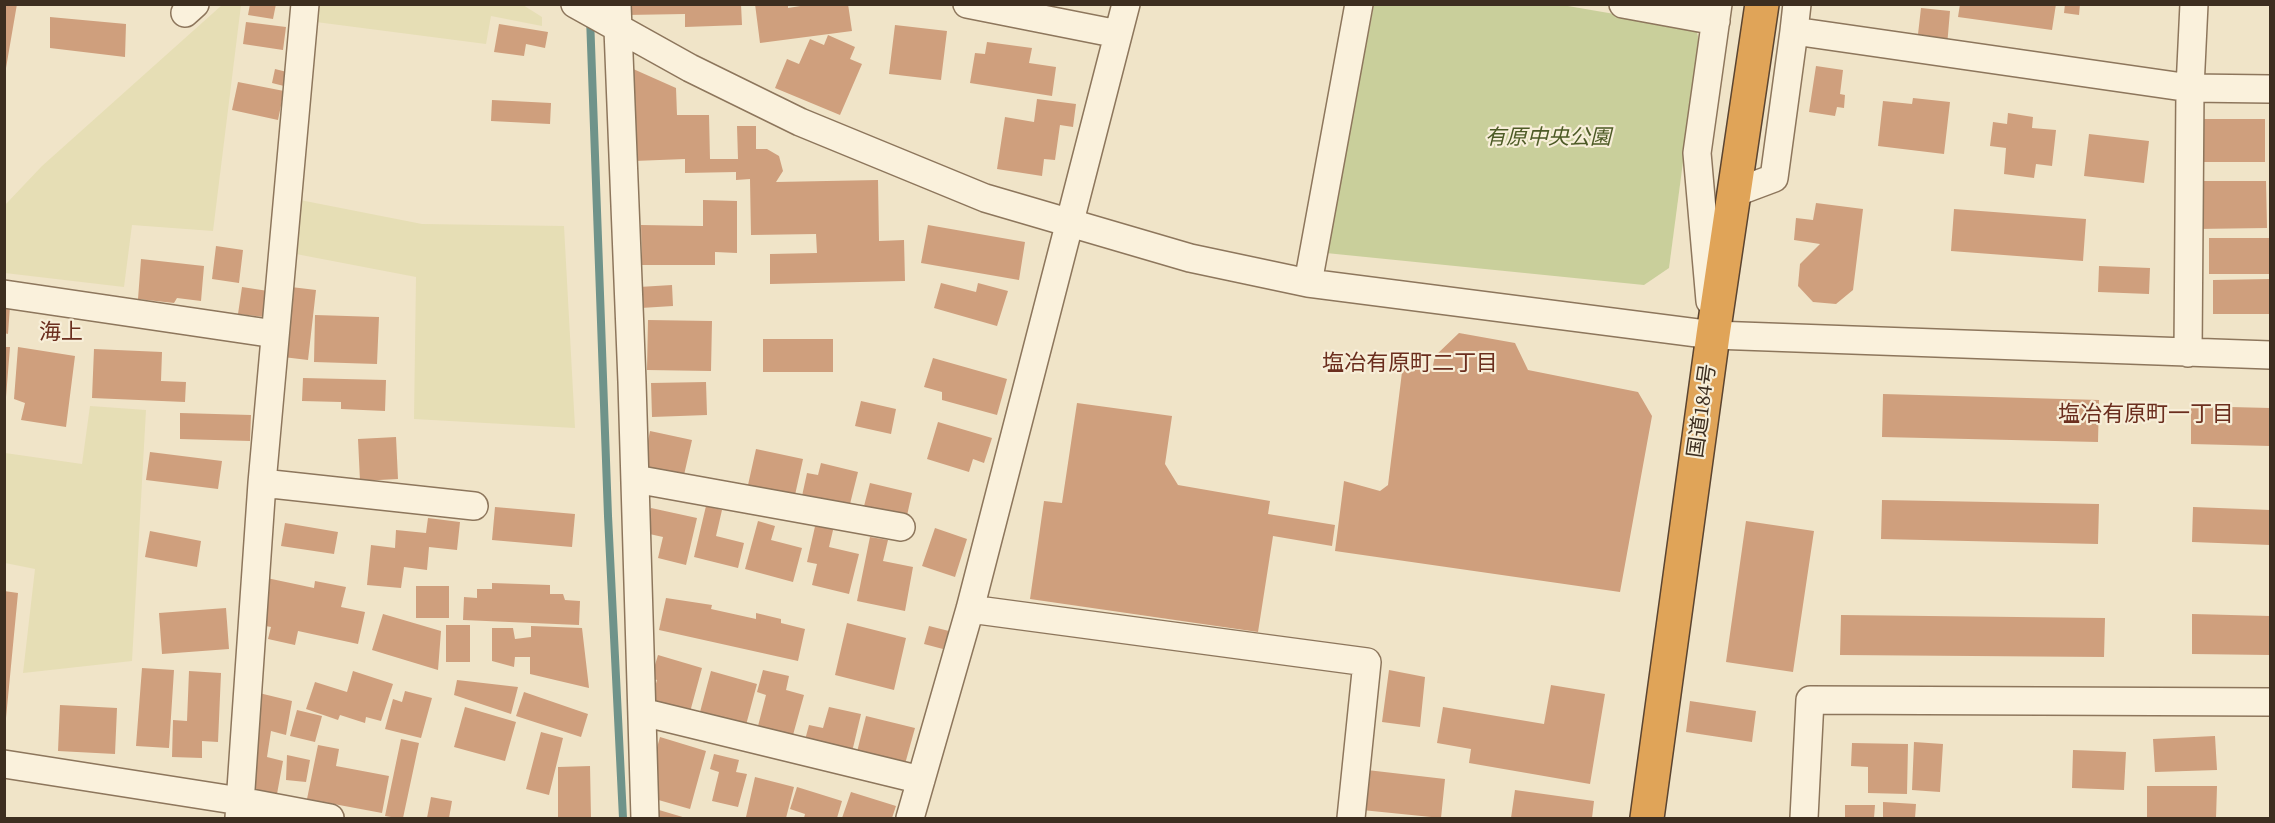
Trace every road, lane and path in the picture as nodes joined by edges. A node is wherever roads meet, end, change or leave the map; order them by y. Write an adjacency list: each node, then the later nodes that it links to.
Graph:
1 (305, 4): 20 (street)
2 (575, 4): 11 (street)
3 (967, 4): 13 (street)
4 (1126, 4): 13 (street)
5 (1359, 4): 18 (street)
6 (1623, 4): 10 (street)
7 (1762, 4): 16 (highway, 国道184号)
8 (1797, 4): 12 (street)
9 (2194, 4): 14 (street)
10 (1717, 13): 21 (street)
11 (617, 17): 17 (street); 24 (street)
12 (1794, 31): 14 (street); 16 (street)
13 (1118, 34): 17 (street)
14 (2190, 88): 15 (street); 22 (street)
15 (2271, 89)
16 (1734, 193): 21 (highway, 国道184号)
17 (1069, 224): 18 (street); 28 (street)
18 (1308, 283): 21 (street)
19 (4, 294): 20 (street)
20 (275, 334): 25 (street)
21 (1713, 335): 22 (street); 38 (highway, 国道184号)
22 (2188, 352): 23 (street)
23 (2271, 355)
24 (634, 479): 27 (street); 30 (street)
25 (262, 483): 26 (street); 33 (street)
26 (474, 507)
27 (902, 527)
28 (970, 609): 32 (street); 37 (street)
29 (2271, 702): 39 (street)
30 (642, 712): 32 (street); 35 (street)
31 (4, 764): 33 (street)
32 (921, 780): 36 (street)
33 (240, 810): 34 (street)
34 (330, 819)
35 (645, 819)
36 (910, 819)
37 (1351, 819)
38 (1647, 819)
39 (1804, 819)

